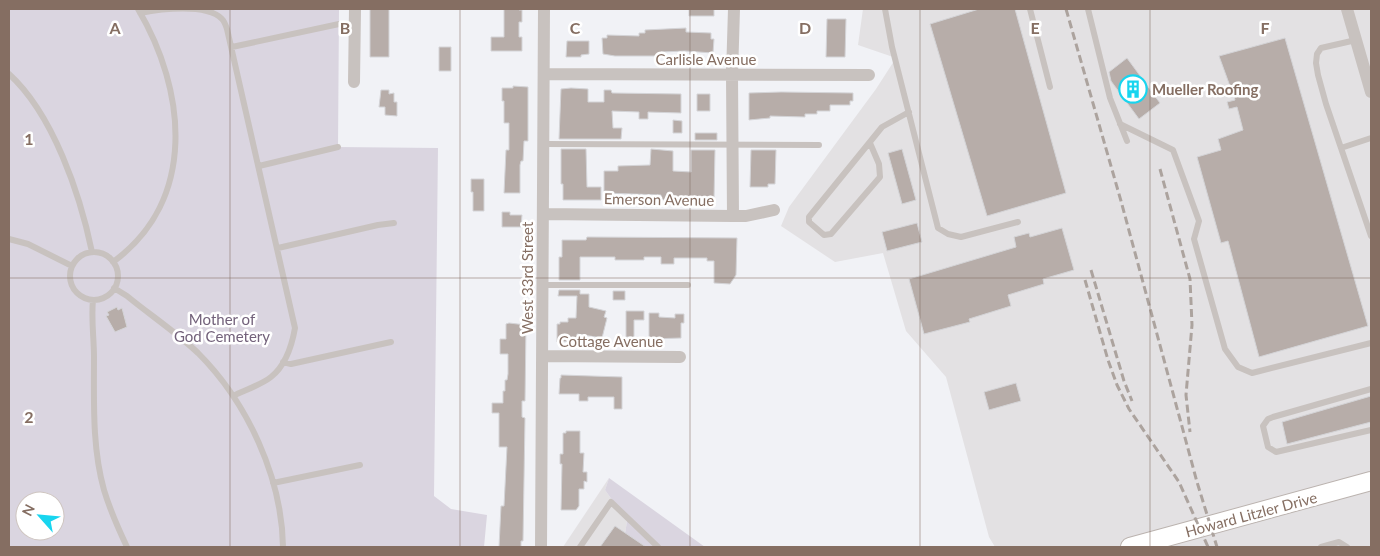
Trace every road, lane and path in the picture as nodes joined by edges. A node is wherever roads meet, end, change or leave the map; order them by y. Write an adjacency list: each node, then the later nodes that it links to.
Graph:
1 (355, 9): 16 (street)
2 (544, 9): 13 (street, West 33rd Street)
3 (734, 9): 15 (street)
4 (885, 9): 19 (lane)
5 (1030, 9): 17 (lane)
6 (1088, 9): 20 (lane)
7 (1346, 9): 10 (street)
8 (139, 11): 11 (lane); 39 (lane)
9 (338, 24): 11 (lane)
10 (1356, 40): 18 (street); 28 (lane)
11 (232, 47): 29 (lane)
12 (10, 74): 38 (lane)
13 (544, 74): 15 (street, Carlisle Avenue); 24 (street, West 33rd Street)
14 (868, 75): 15 (street, Carlisle Avenue)
15 (732, 76): 25 (street)
16 (354, 82)
17 (1050, 87)
18 (1371, 92)
19 (909, 112): 23 (lane); 33 (lane)
20 (1120, 124): 22 (lane); 46 (lane)
21 (1371, 138): 28 (lane)
22 (1127, 141)
23 (870, 142): 23 (lane)
24 (543, 144): 25 (lane); 31 (street, West 33rd Street)
25 (733, 145): 26 (lane); 32 (street)
26 (818, 145)
27 (338, 147): 29 (lane)
28 (1341, 148): 35 (lane)
29 (259, 166): 37 (lane)
30 (774, 210): 32 (street, Emerson Avenue)
31 (543, 214): 32 (street, Emerson Avenue); 41 (street, West 33rd Street)
32 (733, 216)
33 (1018, 222)
34 (394, 223): 37 (lane)
35 (1371, 236)
36 (9, 239): 40 (lane)
37 (278, 248): 49 (lane)
38 (92, 252): 39 (lane); 40 (lane)
39 (113, 262): 43 (lane)
40 (72, 266): 44 (lane)
41 (543, 285): 42 (lane); 47 (street, West 33rd Street)
42 (688, 285)
43 (114, 288): 44 (lane); 51 (lane)
44 (93, 300): 56 (lane)
45 (391, 342): 49 (lane)
46 (1371, 344)
47 (542, 356): 48 (street, Cottage Avenue); 58 (street, West 33rd Street)
48 (680, 358)
49 (283, 362): 51 (lane)
50 (1371, 389): 52 (lane)
51 (233, 396): 55 (lane)
52 (1371, 430)
53 (360, 465): 55 (lane)
54 (1371, 481): 61 (main road, Howard Litzler Drive)
55 (273, 483): 57 (lane)
56 (126, 547)
57 (283, 547)
58 (541, 547)
59 (580, 547): 60 (lane)
60 (658, 547)
61 (1130, 547)
62 (1321, 547): 63 (lane)
63 (1347, 547)

